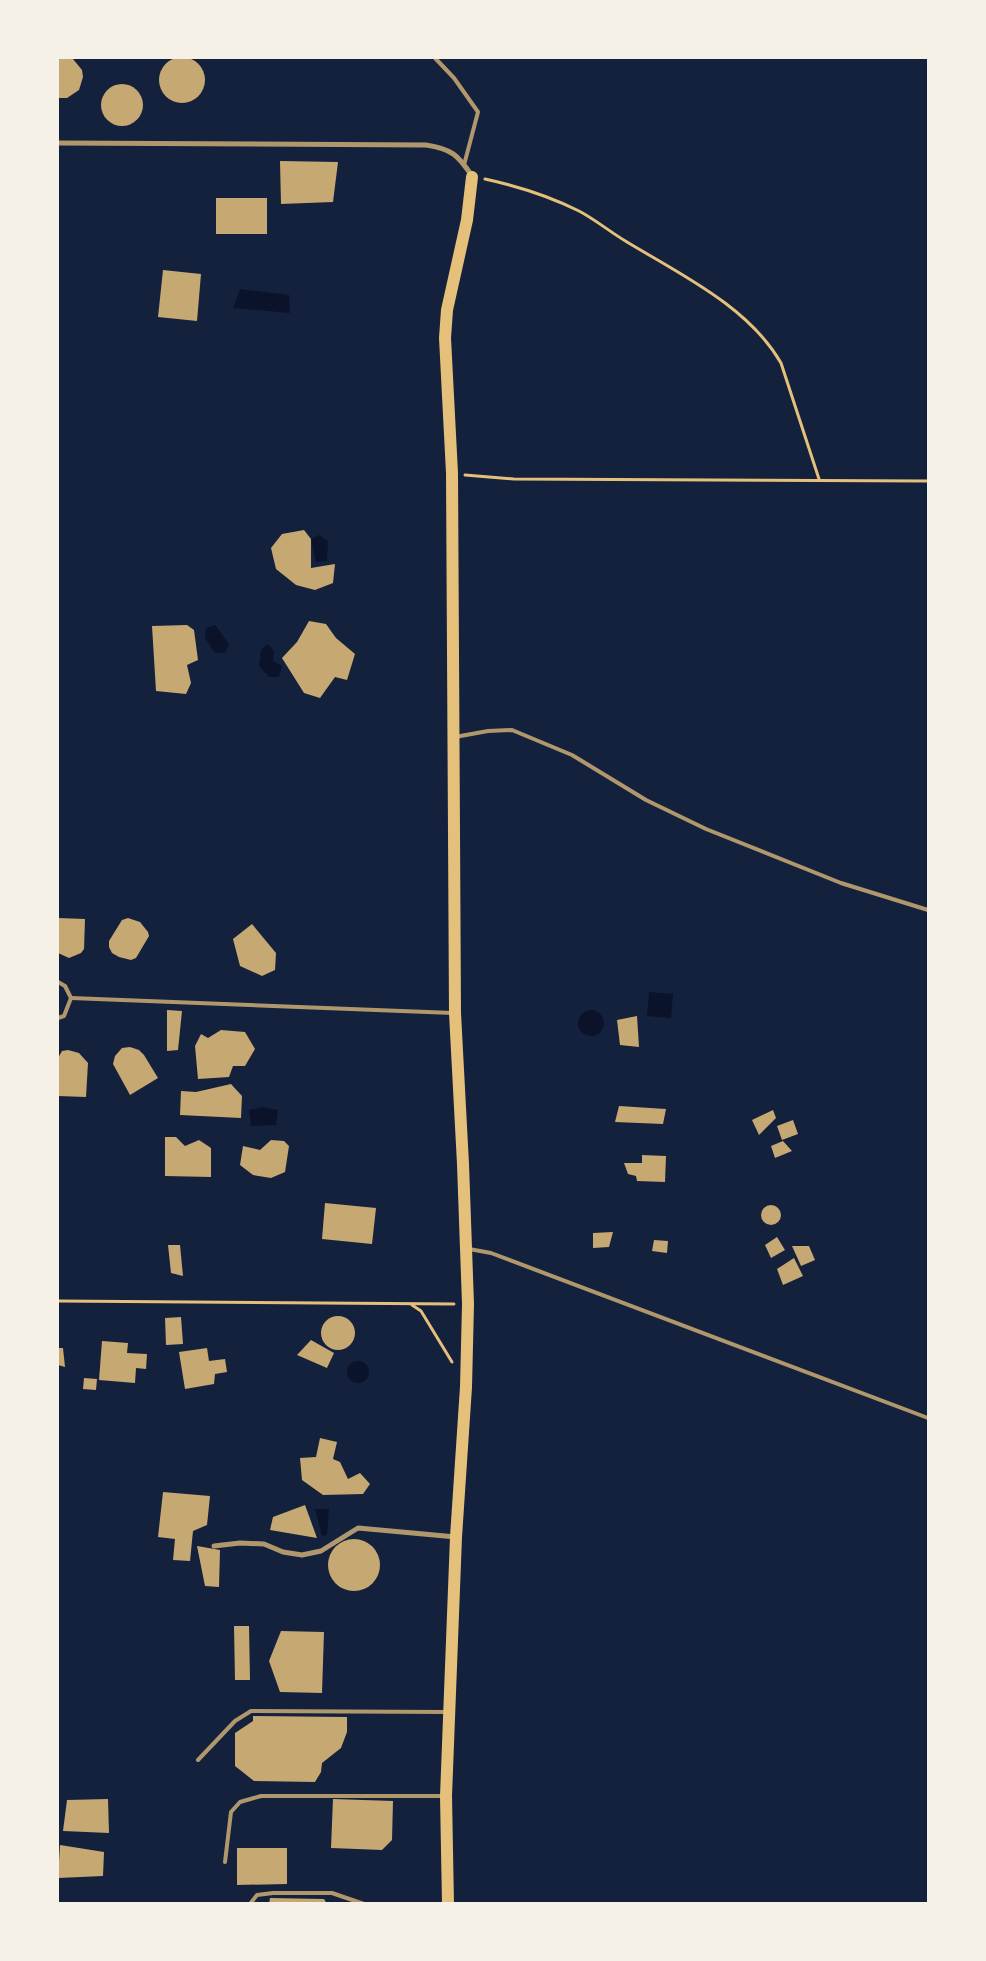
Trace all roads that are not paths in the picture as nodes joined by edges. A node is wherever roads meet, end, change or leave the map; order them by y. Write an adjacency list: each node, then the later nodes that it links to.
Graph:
1 (435, 58): 3 (lane)
2 (58, 143): 3 (street)
3 (464, 165): 4 (street)
4 (472, 177): 5 (main road)
5 (453, 737): 6 (lane); 9 (main road)
6 (928, 910)
7 (58, 982): 8 (lane)
8 (71, 998): 9 (lane); 10 (lane)
9 (455, 1013): 11 (main road)
10 (58, 1018)
11 (467, 1249): 12 (lane); 13 (main road)
12 (928, 1418)
13 (456, 1537): 14 (street); 15 (main road)
14 (214, 1546)
15 (449, 1712): 16 (lane); 17 (main road)
16 (198, 1760)
17 (446, 1796): 18 (lane); 21 (main road)
18 (225, 1862)
19 (250, 1904): 20 (lane)
20 (364, 1904)
21 (448, 1904)

